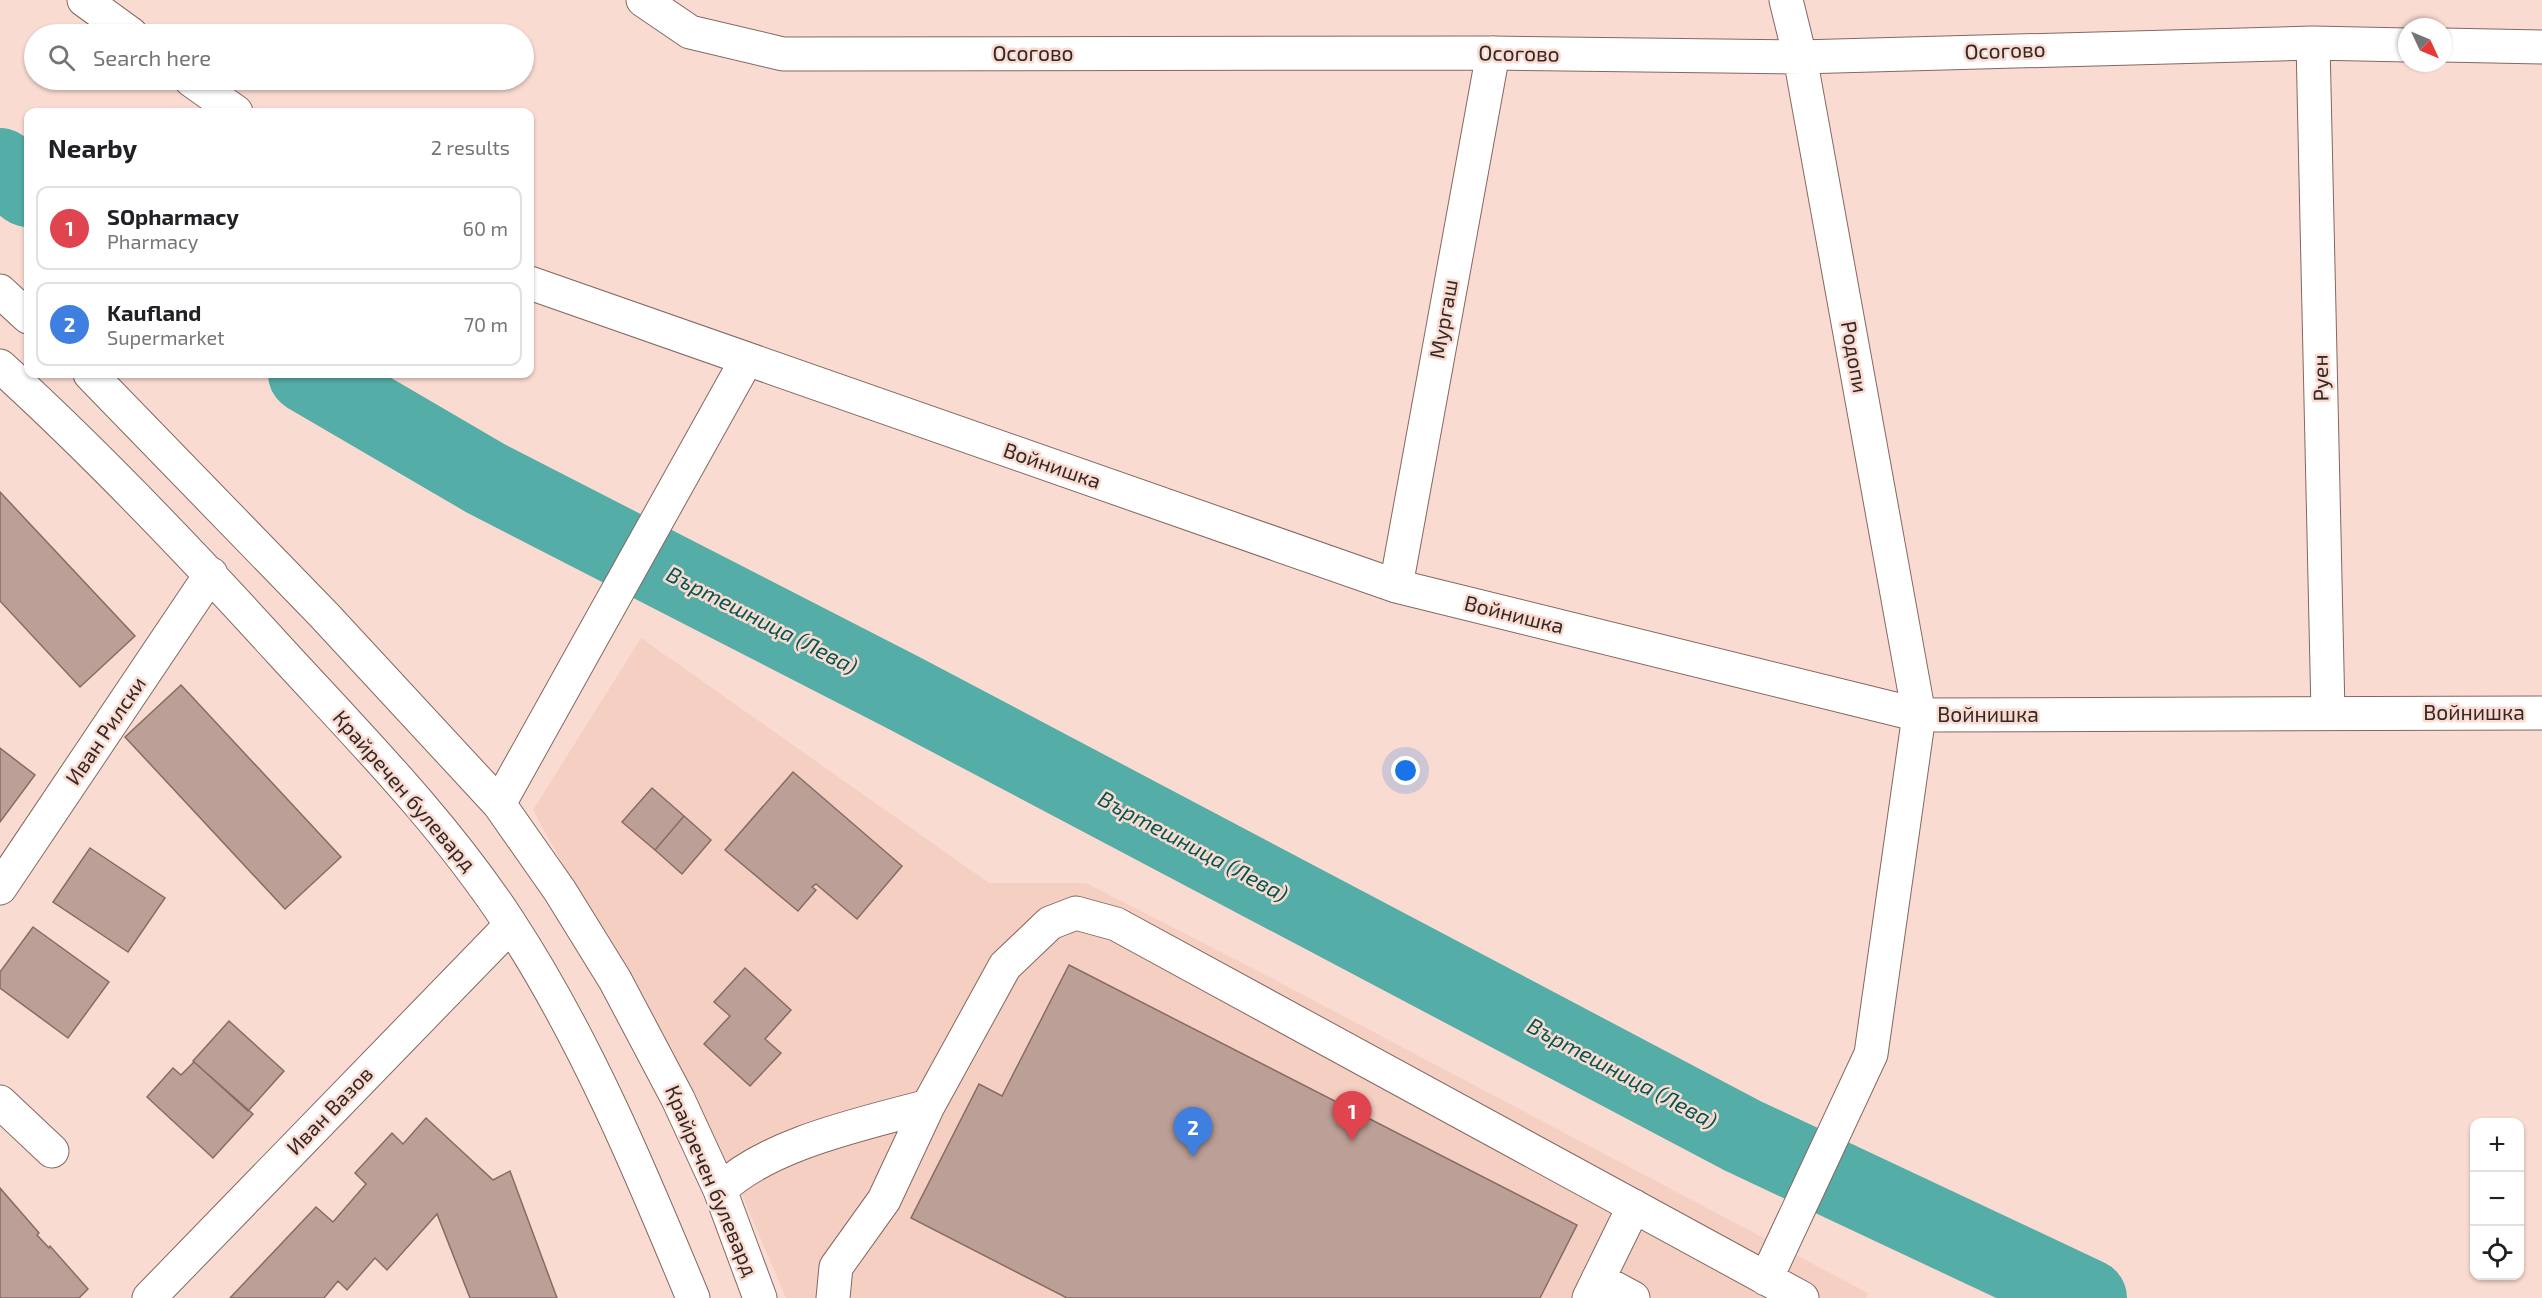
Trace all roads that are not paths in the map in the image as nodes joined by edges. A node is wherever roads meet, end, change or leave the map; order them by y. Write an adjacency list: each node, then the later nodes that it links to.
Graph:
1 (84, 0): 4 (street)
2 (643, 0): 9 (street, Осогово)
3 (1786, 0): 10 (street, Родопи)
4 (117, 24)
5 (2313, 43): 6 (street, Осогово); 10 (street, Осогово); 21 (street, Руен)
6 (2398, 45)
7 (2452, 45): 8 (street)
8 (2542, 47)
9 (1493, 53): 10 (street, Осогово); 20 (street, Мургаш)
10 (1800, 57): 23 (street, Родопи)
11 (205, 90): 12 (street)
12 (230, 108)
13 (534, 284): 16 (street, Войнишка)
14 (0, 291): 15 (street)
15 (24, 313)
16 (747, 359): 20 (street, Войнишка); 24 (street)
17 (0, 366): 19 (street, Крайречен булевард)
18 (94, 378): 24 (street, Крайречен булевард)
19 (211, 574): 25 (street, Иван Рилски); 26 (street, Крайречен булевард)
20 (1396, 586): 23 (street, Войнишка)
21 (2328, 713): 22 (street, Войнишка); 23 (street, Войнишка)
22 (2542, 713)
23 (1919, 715): 32 (street, Родопи)
24 (499, 804): 30 (street, Крайречен булевард)
25 (0, 888)
26 (511, 925): 34 (street, Иван Вазов); 35 (street, Крайречен булевард)
27 (0, 1102): 29 (street)
28 (928, 1106): 30 (street); 31 (street); 37 (street)
29 (52, 1151)
30 (720, 1190): 36 (street, Крайречен булевард)
31 (1634, 1206): 32 (street); 33 (street)
32 (1766, 1279): 39 (street)
33 (1593, 1289): 38 (street)
34 (149, 1298)
35 (693, 1298)
36 (759, 1298)
37 (833, 1298)
38 (1633, 1298)
39 (1802, 1298)

